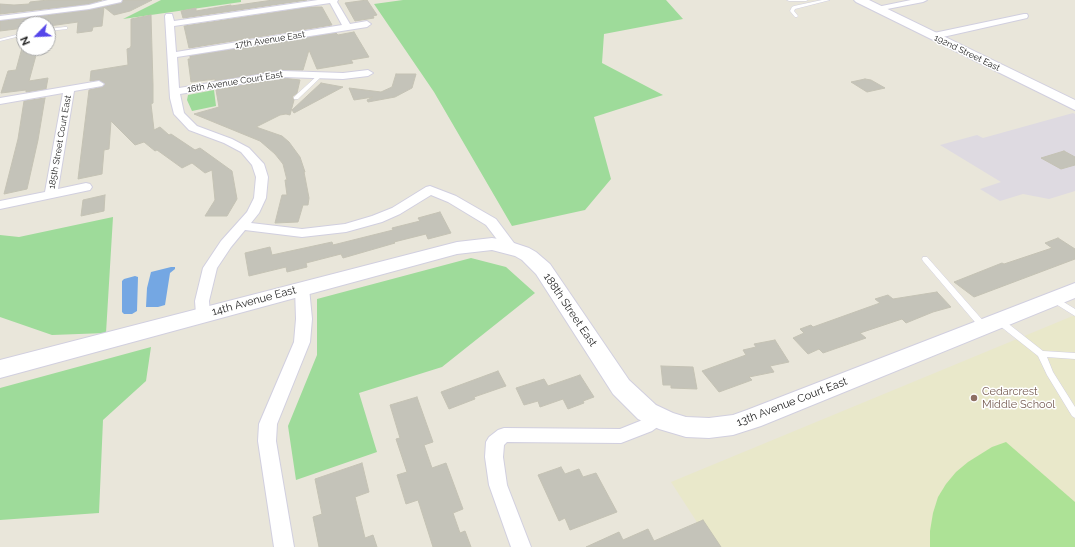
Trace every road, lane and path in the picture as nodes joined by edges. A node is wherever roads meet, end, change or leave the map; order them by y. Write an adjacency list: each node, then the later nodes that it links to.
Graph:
1 (118, 0): 11 (street)
2 (333, 0): 13 (street); 19 (street)
3 (789, 0): 4 (lane)
4 (807, 0)
5 (828, 0): 9 (lane)
6 (860, 0): 8 (street, 192nd Street East)
7 (923, 0): 8 (street)
8 (877, 9): 17 (street, 192nd Street East)
9 (796, 16)
10 (1024, 16): 17 (street)
11 (0, 18)
12 (367, 24): 13 (street, 17th Avenue East)
13 (346, 27): 19 (street, 17th Avenue East)
14 (66, 28): 15 (lane)
15 (56, 29)
16 (16, 36): 18 (lane)
17 (934, 36): 27 (street, 192nd Street East)
18 (0, 40)
19 (172, 55): 24 (street)
20 (368, 73): 21 (street, 16th Avenue Court East)
21 (322, 74): 24 (street, 16th Avenue Court East); 25 (lane)
22 (99, 84): 23 (street)
23 (69, 90): 26 (street); 29 (street, 185th Street Court East)
24 (175, 92): 31 (street)
25 (296, 98)
26 (0, 101)
27 (1075, 106)
28 (86, 187): 29 (street)
29 (51, 194): 30 (street)
30 (0, 205)
31 (242, 226): 32 (street, 188th Street East); 37 (street)
32 (510, 248): 34 (street, 14th Avenue East); 43 (street, 188th Street East)
33 (925, 259): 38 (lane)
34 (302, 288): 37 (street, 14th Avenue East); 44 (street)
35 (1066, 299): 36 (lane); 38 (street, 13th Avenue Court East)
36 (1075, 313)
37 (203, 314): 41 (street, 14th Avenue East)
38 (991, 323): 39 (lane); 43 (street, 13th Avenue Court East)
39 (1041, 354): 40 (lane); 42 (lane)
40 (1075, 356)
41 (0, 369)
42 (1075, 414)
43 (657, 418): 45 (street)
44 (284, 547)
45 (521, 547)

